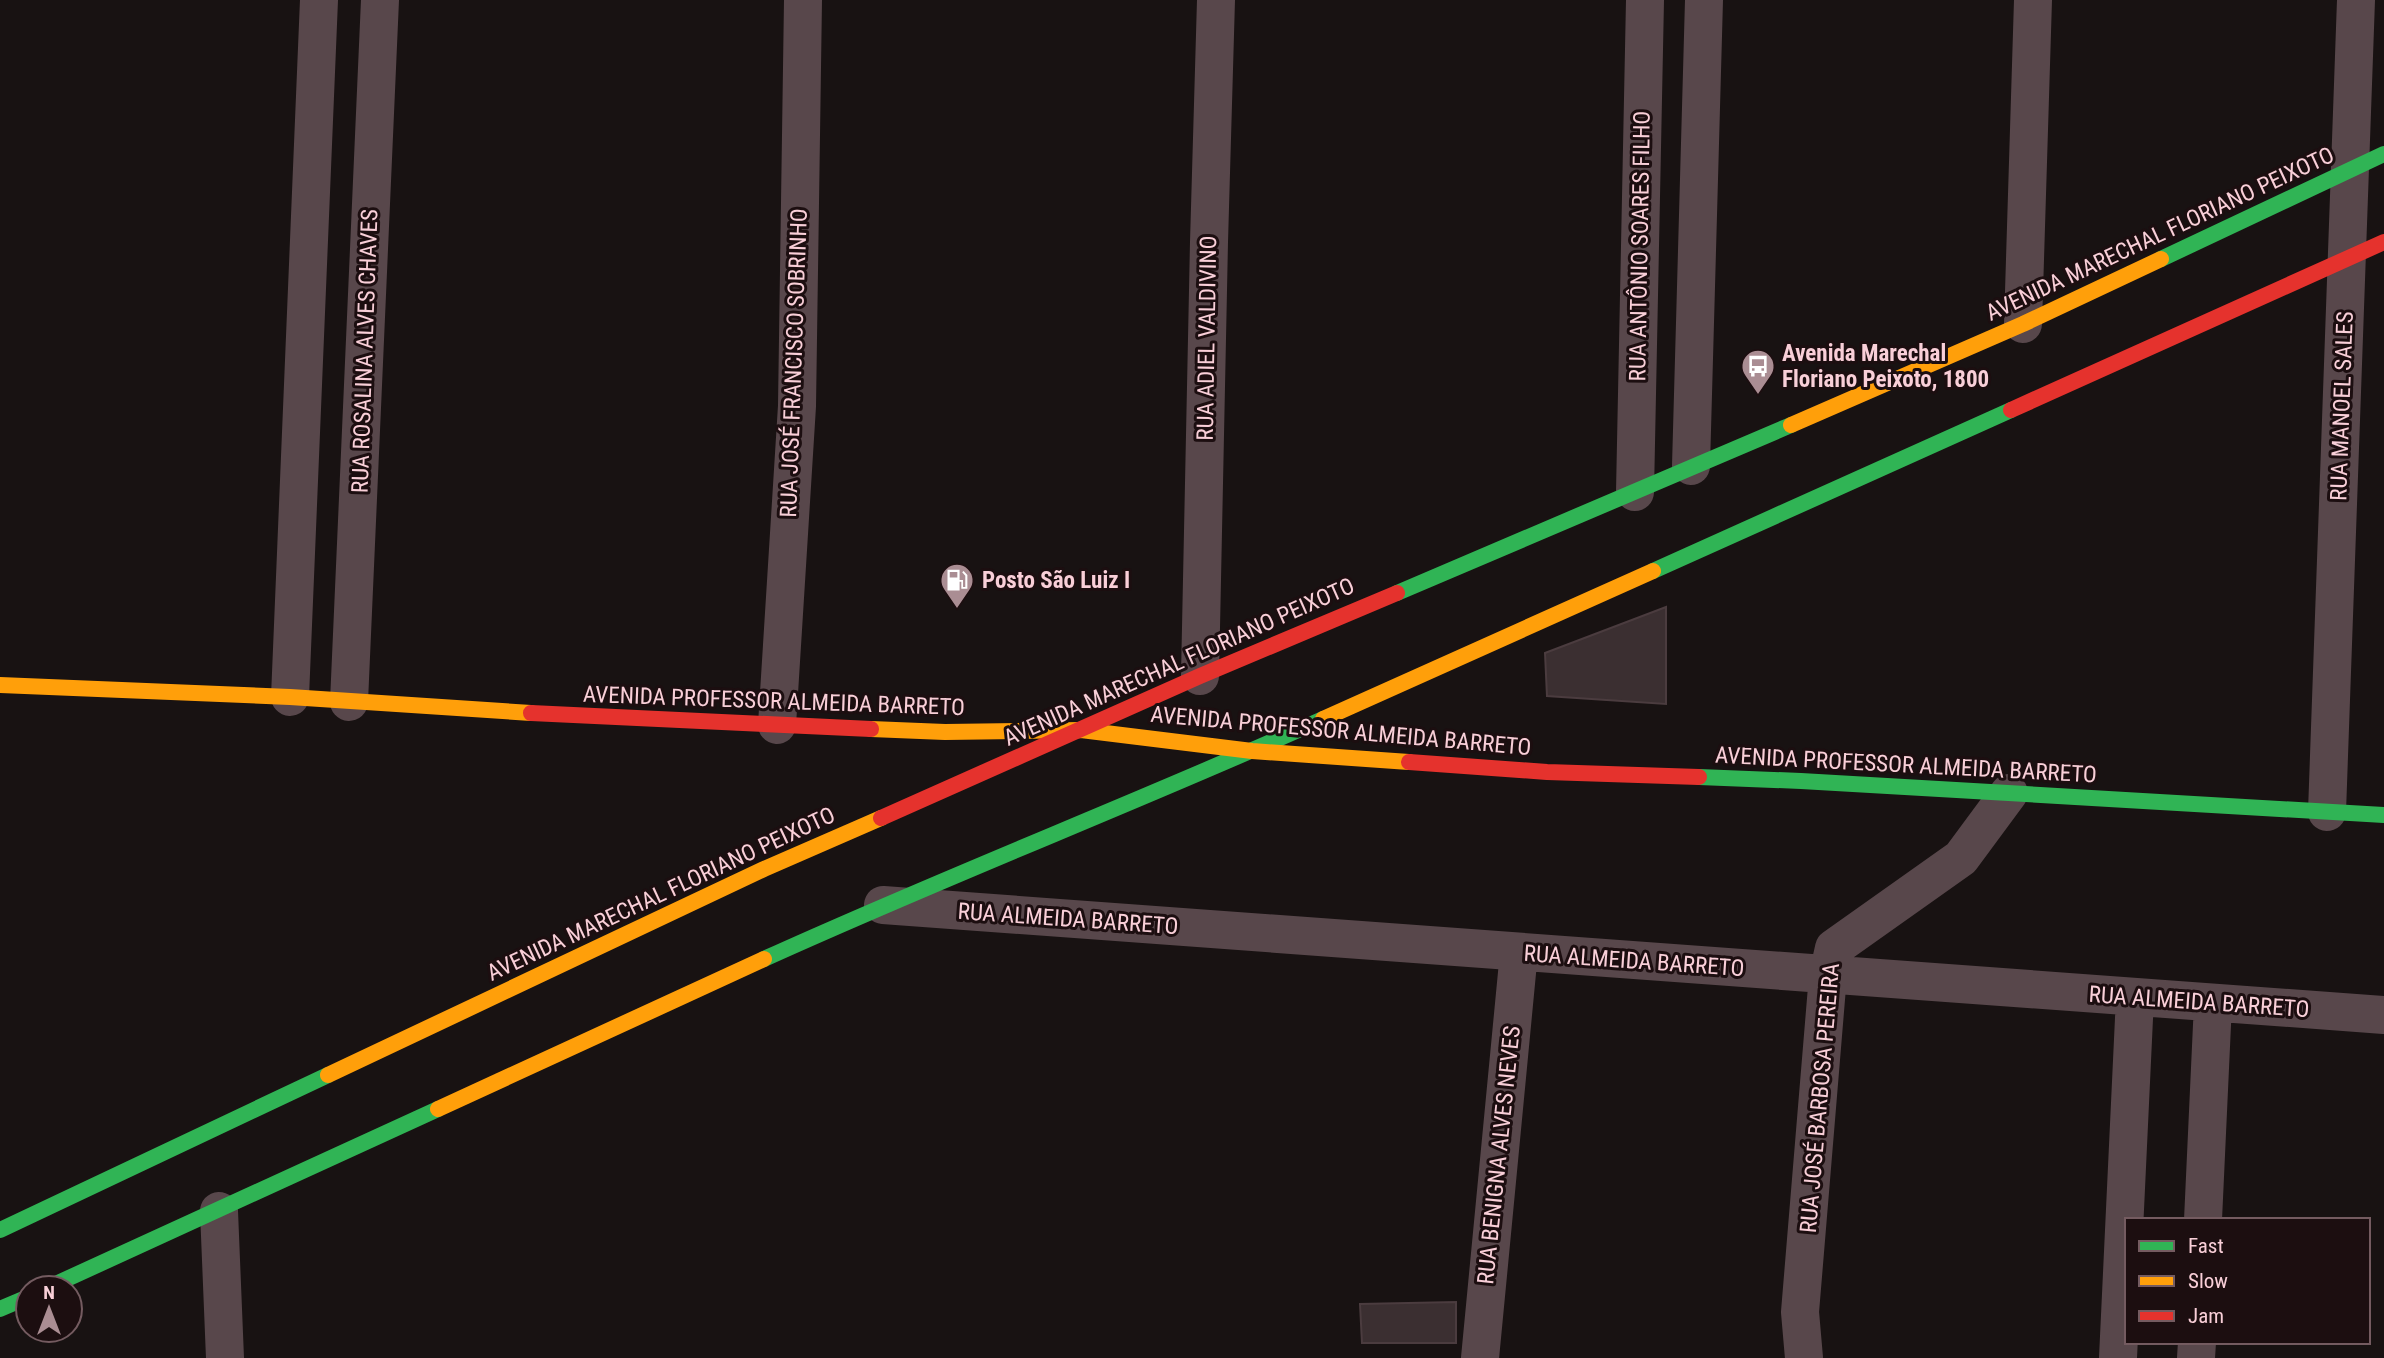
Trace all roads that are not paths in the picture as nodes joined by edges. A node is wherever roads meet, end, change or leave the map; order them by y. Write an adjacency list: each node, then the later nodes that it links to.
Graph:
1 (319, 0): 18 (street)
2 (380, 0): 19 (street, RUA ROSALINA ALVES CHAVES)
3 (803, 0): 20 (street, RUA JOSÉ FRANCISCO SOBRINHO)
4 (1216, 0): 16 (street, RUA ADIEL VALDIVINO)
5 (1645, 0): 15 (street, RUA ANTÔNIO SOARES FILHO)
6 (1704, 0): 14 (street)
7 (2033, 0): 13 (street)
8 (2356, 0): 10 (street, RUA MANOEL SALES)
9 (2384, 154): 10 (main road, AVENIDA MARECHAL FLORIANO PEIXOTO)
10 (2350, 171): 12 (street, RUA MANOEL SALES); 13 (main road, AVENIDA MARECHAL FLORIANO PEIXOTO)
11 (2384, 242): 12 (main road)
12 (2347, 260): 22 (main road); 24 (street, RUA MANOEL SALES)
13 (2023, 324): 14 (main road, AVENIDA MARECHAL FLORIANO PEIXOTO)
14 (1690, 466): 15 (main road, AVENIDA MARECHAL FLORIANO PEIXOTO)
15 (1634, 492): 16 (main road, AVENIDA MARECHAL FLORIANO PEIXOTO)
16 (1200, 676): 21 (main road, AVENIDA MARECHAL FLORIANO PEIXOTO)
17 (0, 685): 18 (main road, AVENIDA PROFESSOR ALMEIDA BARRETO)
18 (290, 697): 19 (main road, AVENIDA PROFESSOR ALMEIDA BARRETO)
19 (349, 702): 20 (main road, AVENIDA PROFESSOR ALMEIDA BARRETO)
20 (777, 725): 21 (main road, AVENIDA PROFESSOR ALMEIDA BARRETO)
21 (1081, 730): 22 (main road, AVENIDA PROFESSOR ALMEIDA BARRETO); 34 (main road, AVENIDA MARECHAL FLORIANO PEIXOTO)
22 (1252, 751): 23 (main road, AVENIDA PROFESSOR ALMEIDA BARRETO); 26 (main road)
23 (2009, 793): 24 (main road, AVENIDA PROFESSOR ALMEIDA BARRETO); 28 (street, RUA JOSÉ BARBOSA PEREIRA)
24 (2327, 812): 25 (main road, AVENIDA PROFESSOR ALMEIDA BARRETO)
25 (2384, 816)
26 (883, 905): 27 (street, RUA ALMEIDA BARRETO); 32 (main road)
27 (1519, 952): 28 (street, RUA ALMEIDA BARRETO); 37 (street, RUA BENIGNA ALVES NEVES)
28 (1828, 975): 29 (street, RUA ALMEIDA BARRETO); 38 (street, RUA JOSÉ BARBOSA PEREIRA)
29 (2135, 997): 30 (street, RUA ALMEIDA BARRETO); 39 (street)
30 (2213, 1003): 31 (street, RUA ALMEIDA BARRETO); 33 (street)
31 (2384, 1015)
32 (219, 1211): 35 (main road); 36 (street)
33 (2203, 1218)
34 (0, 1230)
35 (78, 1274)
36 (225, 1358)
37 (1480, 1358)
38 (1804, 1358)
39 (2118, 1358)

